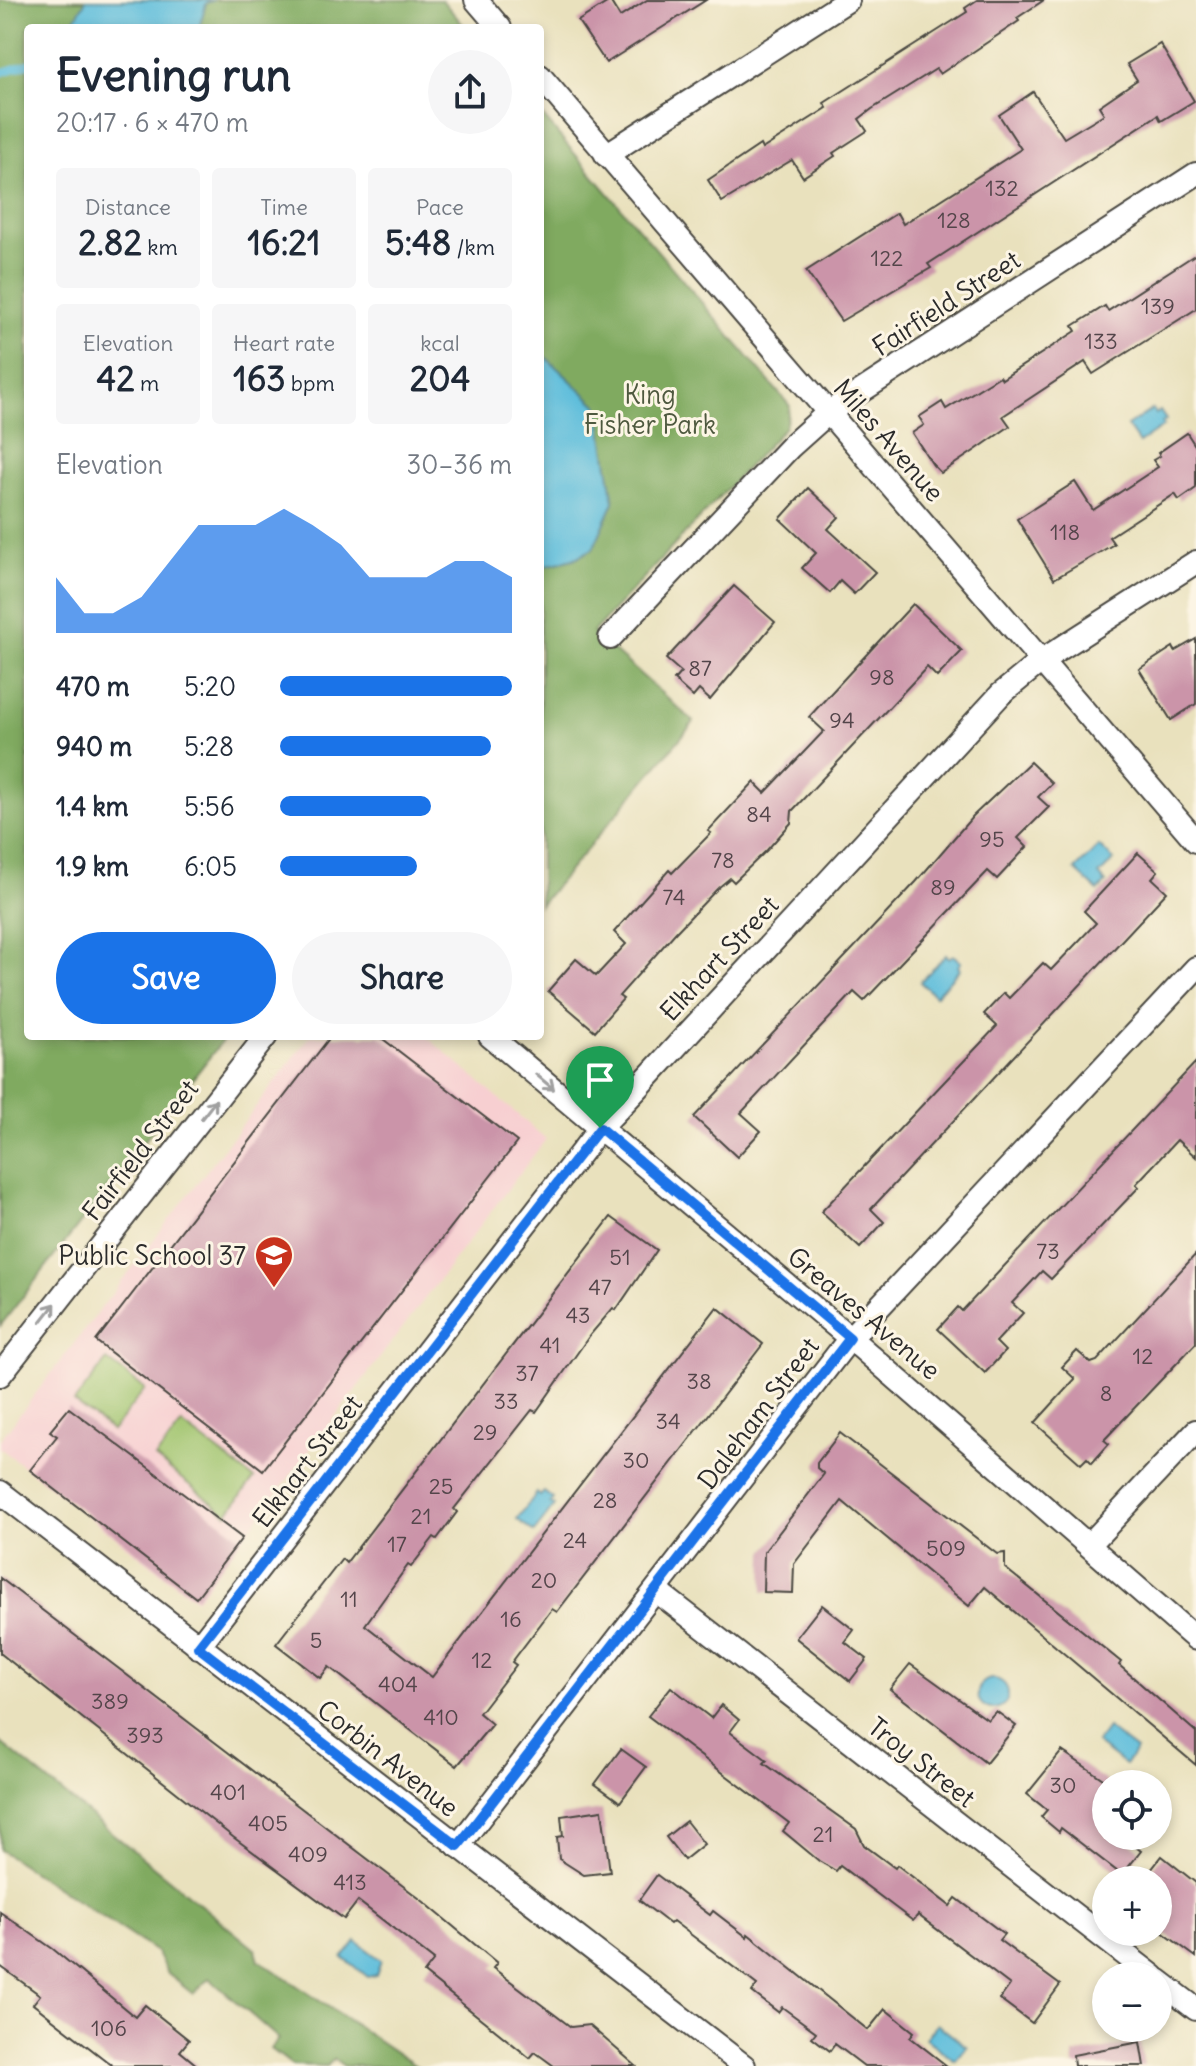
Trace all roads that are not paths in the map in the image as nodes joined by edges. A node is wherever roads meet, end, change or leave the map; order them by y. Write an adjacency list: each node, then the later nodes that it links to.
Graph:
1 (476, 0): 3 (street)
2 (848, 0): 5 (street)
3 (497, 24)
4 (544, 81): 5 (street, Miles Avenue)
5 (606, 155): 7 (street, Miles Avenue)
6 (1196, 174): 7 (street, Fairfield Street)
7 (829, 412): 9 (street, Fairfield Street); 10 (street, Miles Avenue)
8 (1196, 562): 10 (street, Elkhart Street)
9 (610, 638)
10 (1041, 661): 11 (street, Miles Avenue); 15 (street, Elkhart Street)
11 (1196, 841)
12 (1196, 968): 16 (street, Daleham Street)
13 (263, 1040): 17 (street, Fairfield Street, one-way to 13)
14 (495, 1040): 15 (street, Greaves Avenue, one-way to 15)
15 (600, 1128): 16 (street, Greaves Avenue); 23 (street, Elkhart Street)
16 (850, 1338): 20 (street, Greaves Avenue); 21 (street, Daleham Street)
17 (0, 1375)
18 (1196, 1431): 20 (street)
19 (0, 1492): 23 (street, Corbin Avenue)
20 (1090, 1544): 22 (street, Greaves Avenue)
21 (658, 1592): 24 (street, Daleham Street); 25 (street, Troy Street)
22 (1196, 1639)
23 (198, 1647): 24 (street, Corbin Avenue)
24 (458, 1846): 28 (street, Corbin Avenue)
25 (1135, 1962)
26 (1172, 1991): 27 (street)
27 (1196, 2009)
28 (744, 2066)

